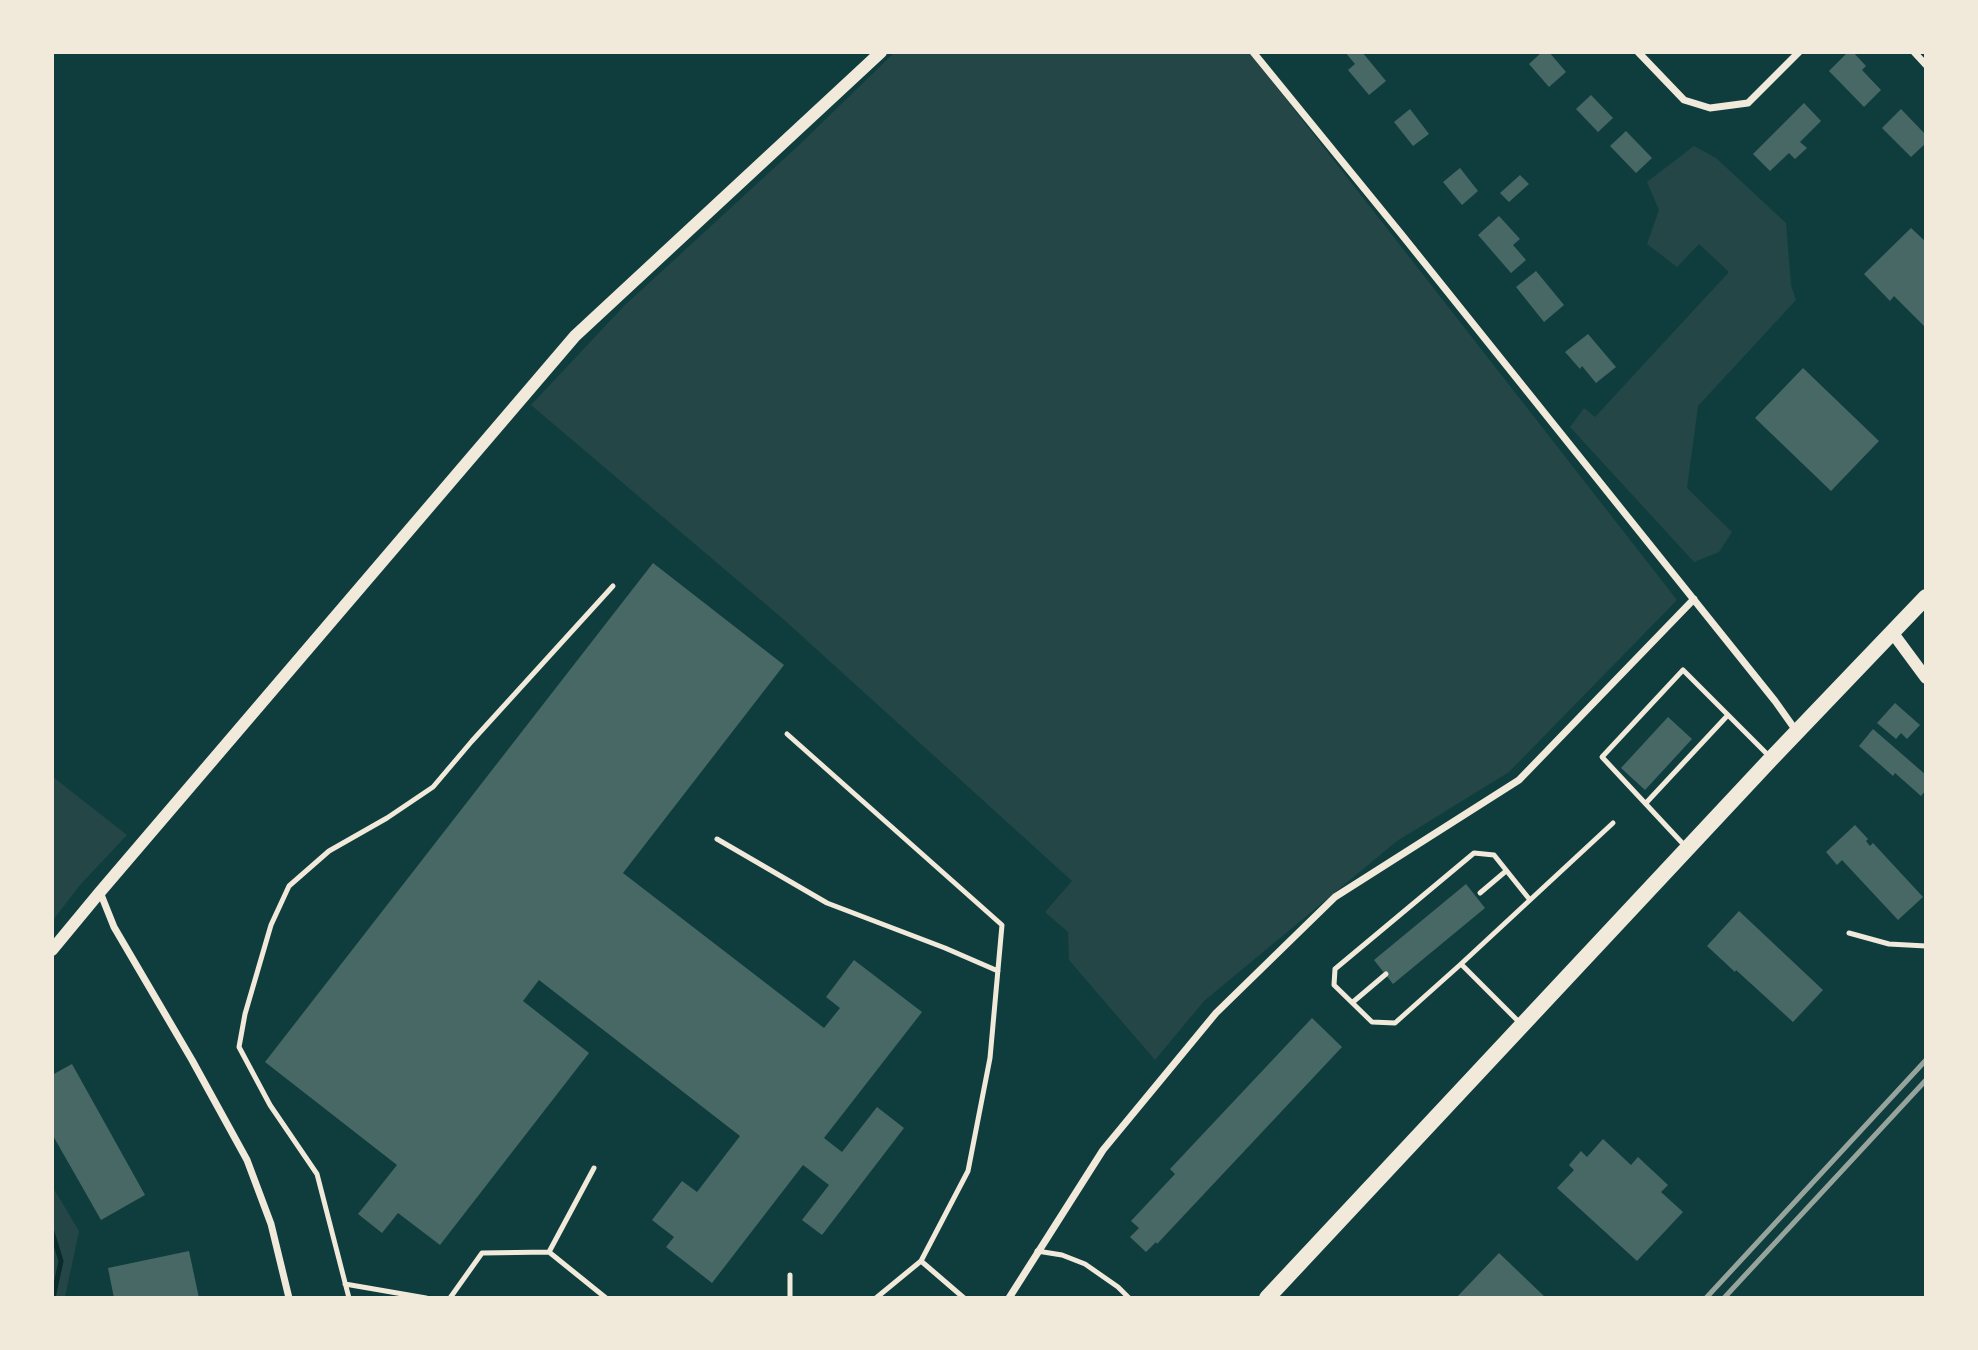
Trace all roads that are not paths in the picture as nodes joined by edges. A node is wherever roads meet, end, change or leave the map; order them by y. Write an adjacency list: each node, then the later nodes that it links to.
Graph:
1 (881, 52): 21 (street)
2 (1253, 52): 9 (street)
3 (1638, 52): 4 (street)
4 (1799, 52)
5 (1913, 52): 6 (street)
6 (1926, 65)
7 (613, 586): 37 (lane)
8 (1926, 597): 10 (main road)
9 (1693, 599): 13 (street); 33 (street)
10 (1892, 632): 11 (street); 13 (main road)
11 (1926, 678)
12 (1728, 715): 15 (lane); 16 (lane); 16 (lane)
13 (1797, 732): 15 (main road)
14 (787, 734): 28 (lane)
15 (1771, 759): 19 (main road)
16 (1646, 803): 19 (lane)
17 (1613, 823): 23 (lane)
18 (717, 839): 28 (lane)
19 (1688, 849): 31 (main road)
20 (1506, 871): 22 (lane); 23 (lane); 30 (lane)
21 (100, 892): 26 (street); 38 (street)
22 (1480, 893)
23 (1530, 900): 27 (lane)
24 (1849, 933): 25 (lane)
25 (1926, 946)
26 (52, 950)
27 (1461, 964): 30 (lane); 31 (lane)
28 (998, 971): 35 (lane)
29 (1385, 974): 30 (lane)
30 (1353, 1002)
31 (1522, 1025): 48 (main road)
32 (594, 1168): 34 (lane)
33 (1037, 1251): 46 (street); 47 (lane)
34 (549, 1252): 41 (lane); 42 (lane)
35 (921, 1261): 44 (lane); 45 (lane)
36 (790, 1275): 43 (lane)
37 (345, 1284): 39 (lane); 40 (lane)
38 (289, 1297)
39 (349, 1297)
40 (426, 1297)
41 (450, 1297)
42 (606, 1297)
43 (790, 1297)
44 (876, 1297)
45 (964, 1297)
46 (1009, 1297)
47 (1129, 1297)
48 (1268, 1297)

